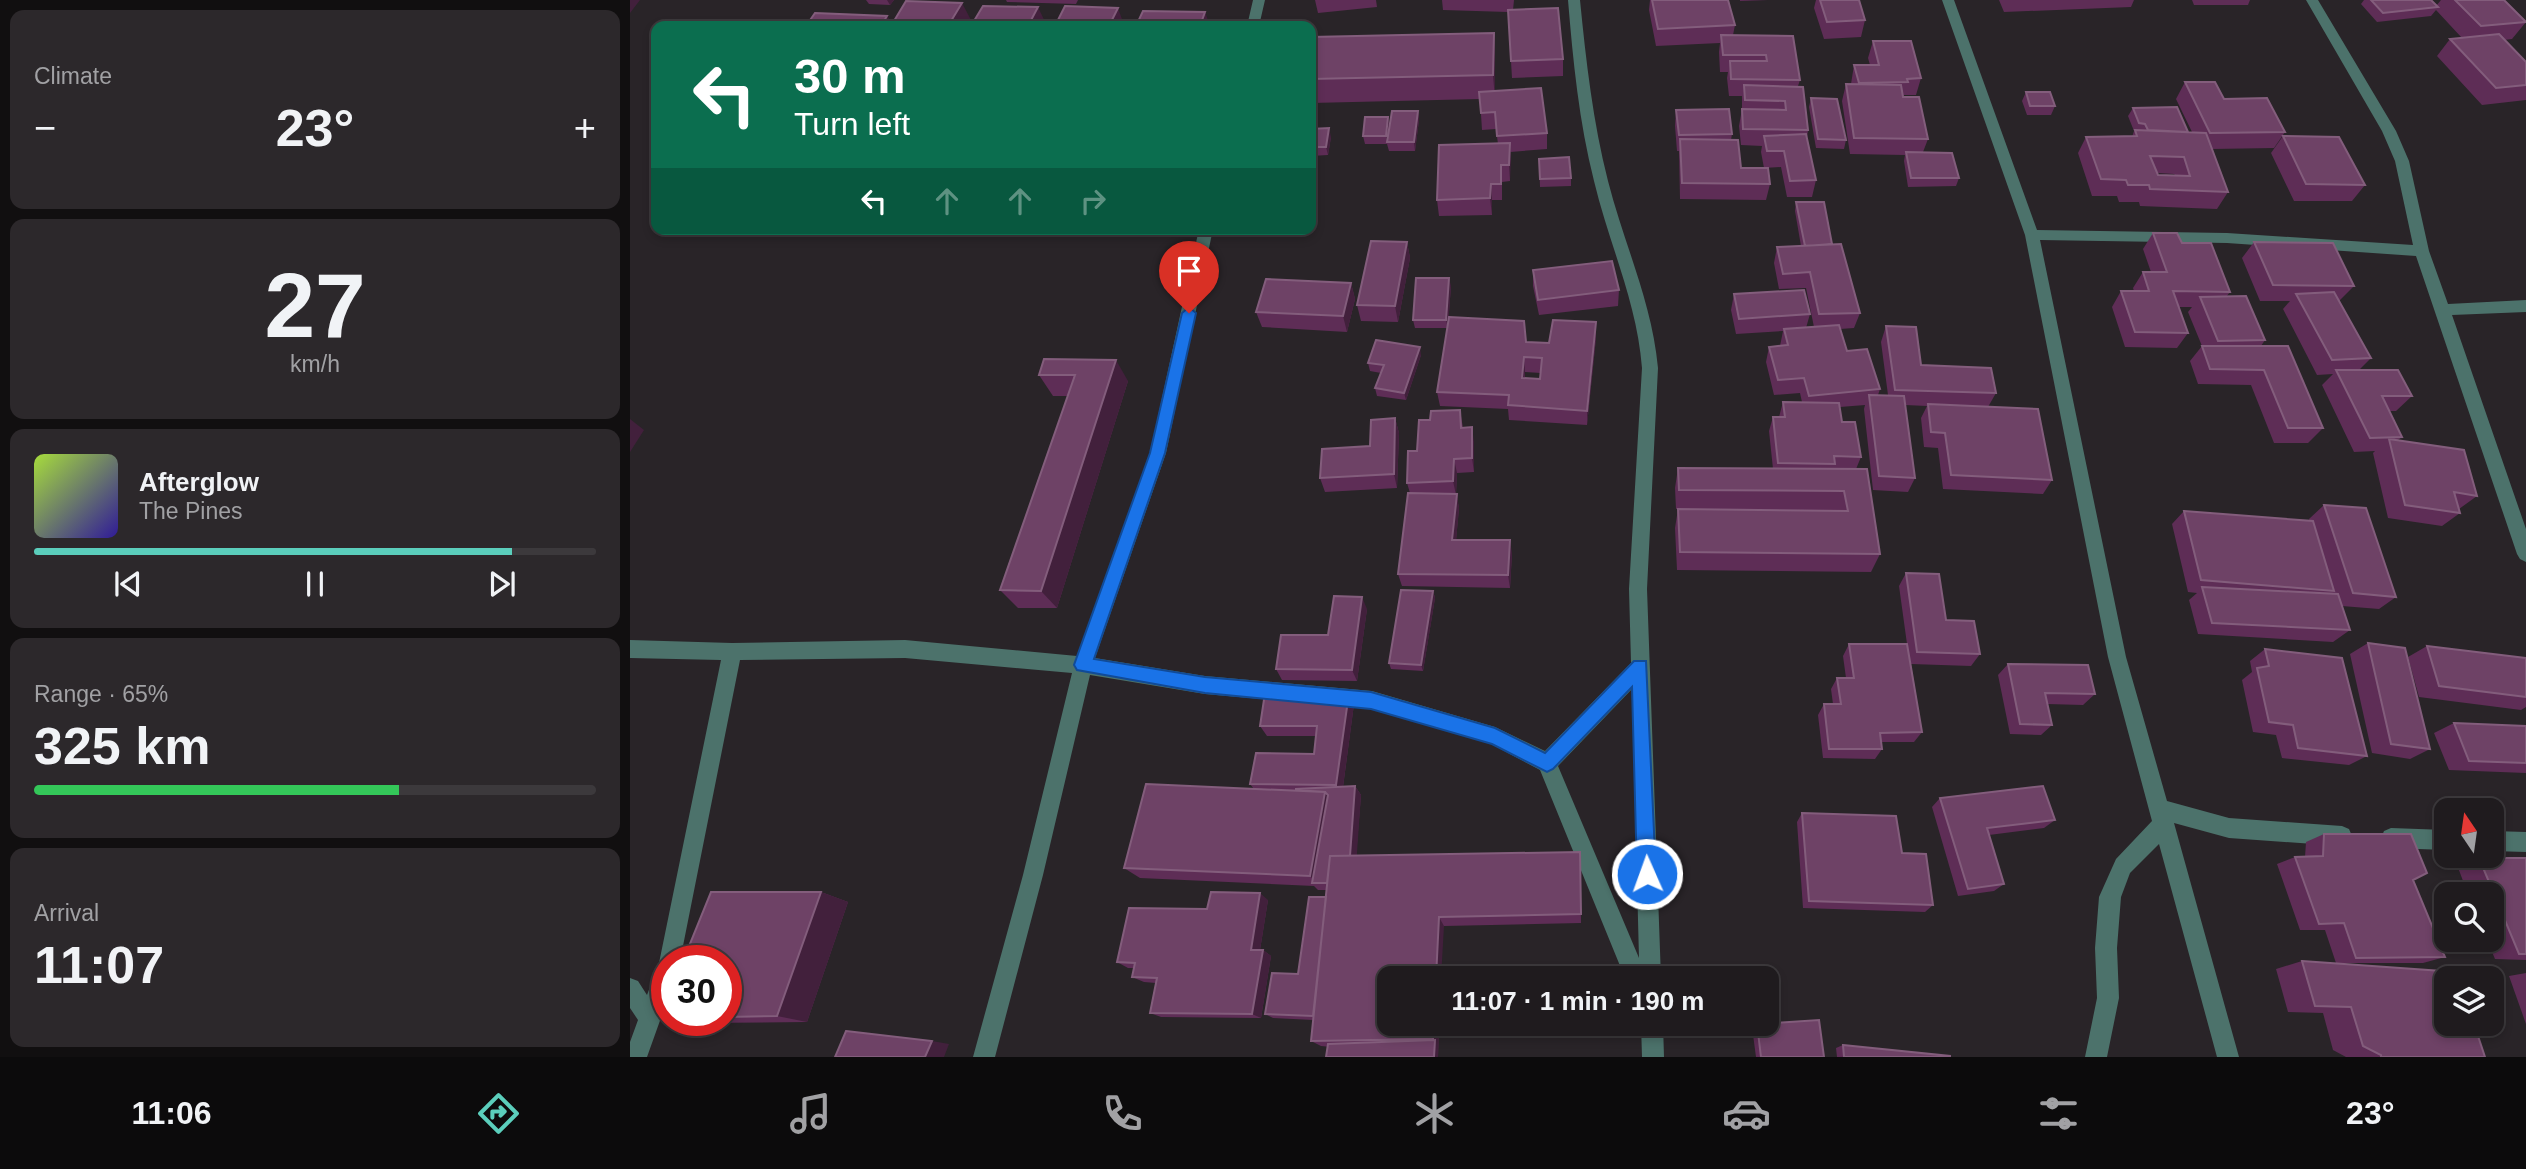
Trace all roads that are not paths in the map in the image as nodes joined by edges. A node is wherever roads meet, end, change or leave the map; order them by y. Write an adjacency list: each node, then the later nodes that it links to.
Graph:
1 (1259, 0): 5 (street)
2 (1574, 0): 15 (street)
3 (1948, 0): 7 (street)
4 (2312, 0): 8 (street)
5 (1254, 21)
6 (1205, 235): 14 (street)
7 (2032, 236): 8 (street); 17 (street)
8 (2422, 251): 10 (street)
9 (2526, 306): 10 (street)
10 (2442, 310): 11 (street)
11 (2526, 554)
12 (630, 649): 13 (street)
13 (732, 652): 14 (street); 21 (street)
14 (1083, 665): 16 (street); 28 (street)
15 (1640, 667): 16 (street); 23 (street)
16 (1547, 763): 22 (street)
17 (2162, 817): 18 (street); 30 (street); 31 (street)
18 (2434, 840)
19 (2504, 841): 20 (street)
20 (2526, 842)
21 (672, 945)
22 (1631, 966)
23 (1650, 966)
24 (630, 989): 25 (street)
25 (651, 1020): 27 (street)
26 (1652, 1036): 29 (street)
27 (636, 1057)
28 (984, 1057)
29 (1653, 1057)
30 (2096, 1057)
31 (2228, 1057)

